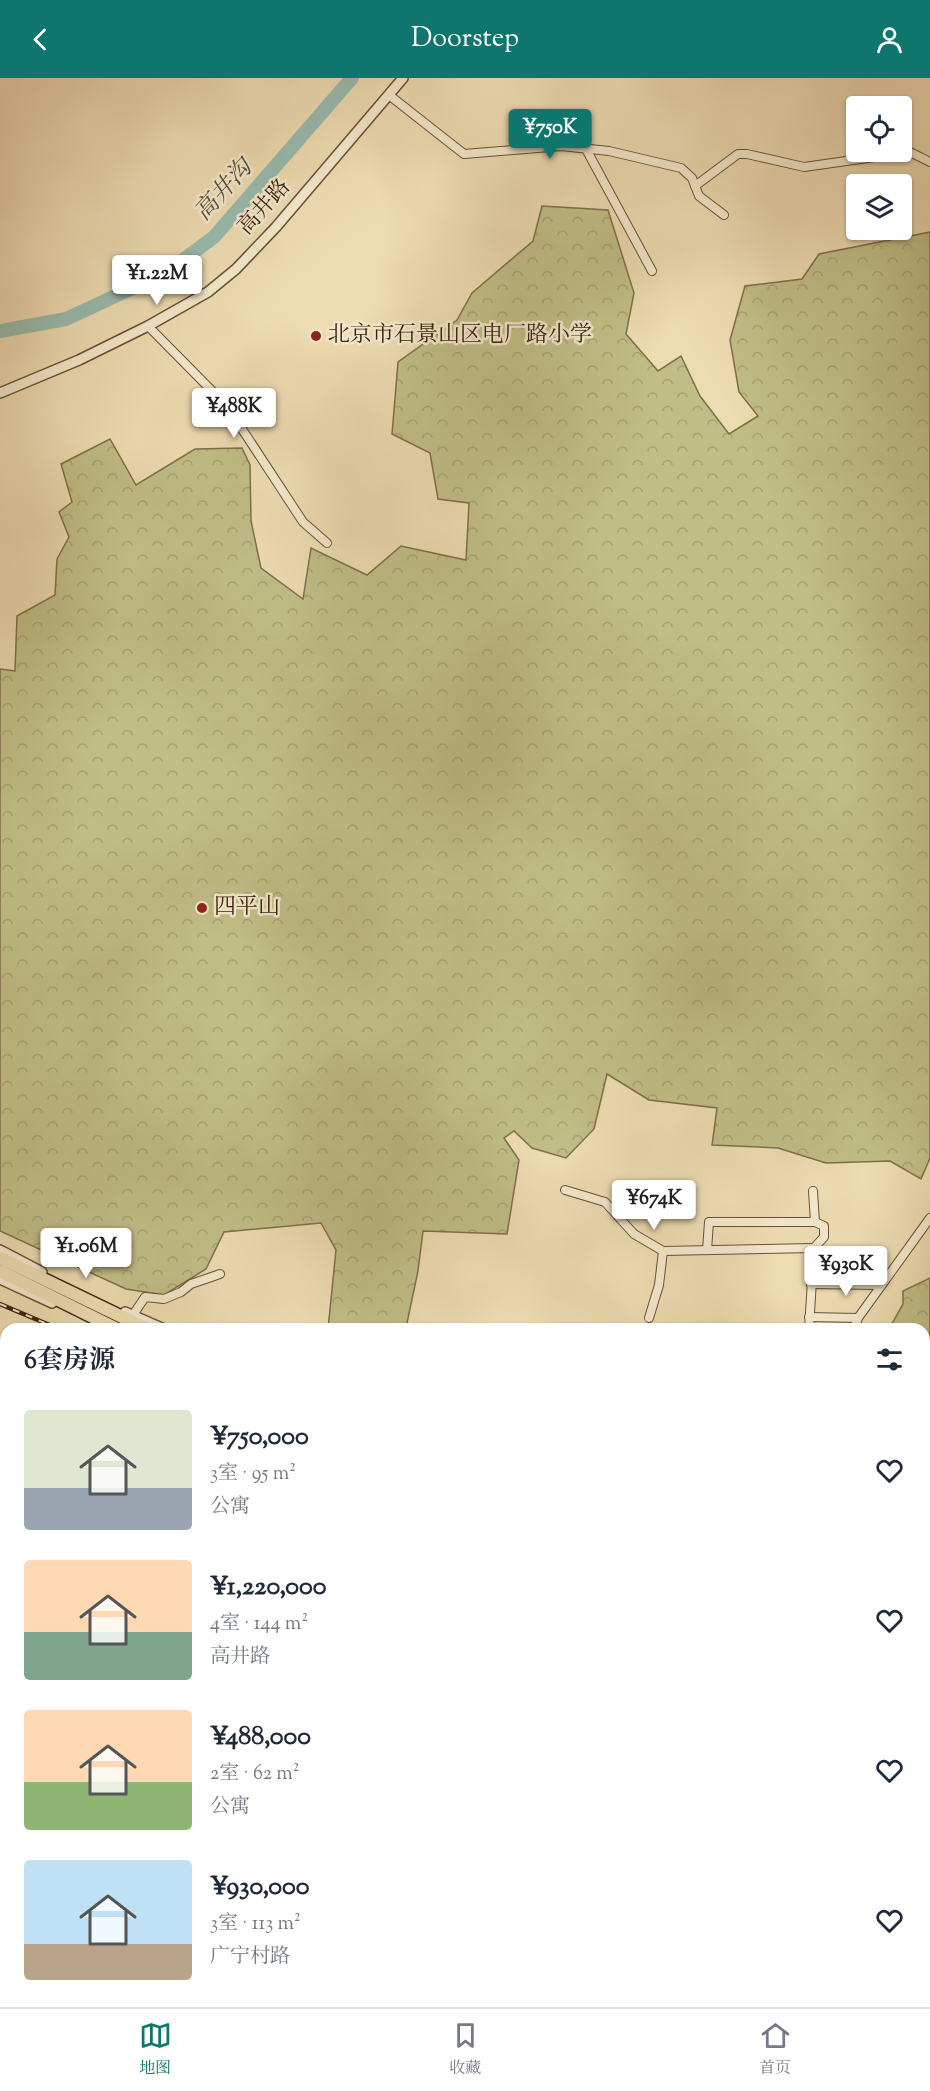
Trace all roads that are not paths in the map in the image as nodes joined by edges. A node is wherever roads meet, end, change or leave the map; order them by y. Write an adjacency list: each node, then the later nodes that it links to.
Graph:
1 (403, 78): 2 (street, 高井路)
2 (389, 95): 3 (street); 8 (street, 高井路)
3 (586, 149): 5 (street); 7 (street)
4 (930, 162): 5 (street)
5 (695, 186): 6 (street)
6 (724, 215)
7 (652, 271)
8 (148, 326): 9 (street, 高井路); 10 (street)
9 (0, 393)
10 (327, 543)
11 (565, 1190): 18 (street)
12 (813, 1191): 14 (street)
13 (930, 1218): 24 (street)
14 (815, 1222): 15 (street); 17 (street)
15 (814, 1248): 17 (street); 23 (street)
16 (0, 1250): 25 (street)
17 (707, 1250): 18 (street)
18 (663, 1251): 27 (street)
19 (0, 1258): 31 (highway)
20 (0, 1271): 30 (highway)
21 (220, 1274): 25 (street)
22 (0, 1279): 29 (street)
23 (811, 1284): 24 (street); 26 (street)
24 (881, 1285): 28 (street)
25 (133, 1315): 32 (street)
26 (808, 1317): 28 (street); 33 (street)
27 (649, 1318)
28 (858, 1318): 34 (street)
29 (93, 1323)
30 (105, 1323)
31 (135, 1323)
32 (151, 1323)
33 (808, 1323)
34 (856, 1323)

